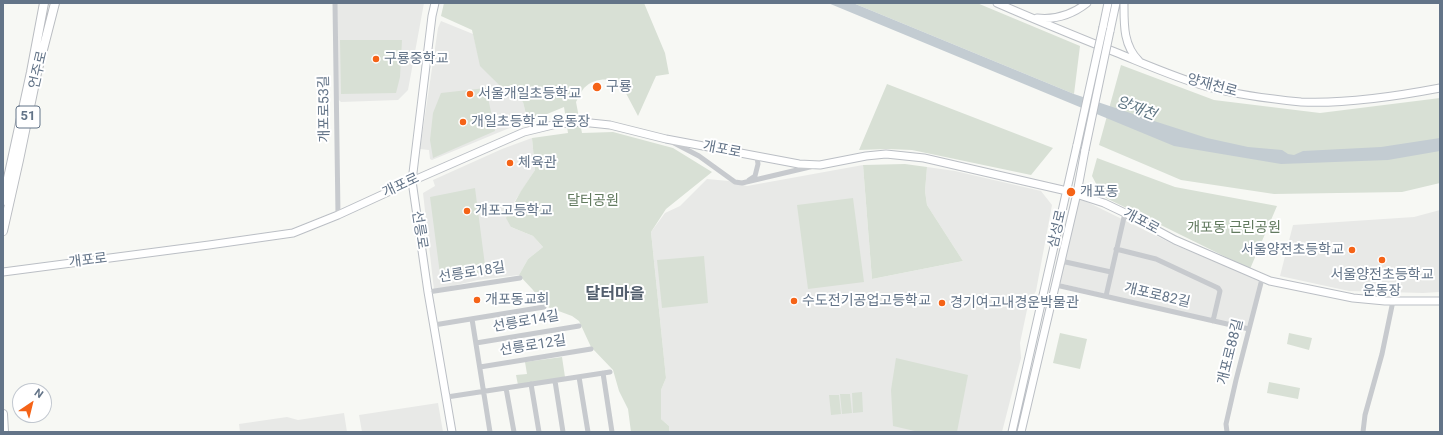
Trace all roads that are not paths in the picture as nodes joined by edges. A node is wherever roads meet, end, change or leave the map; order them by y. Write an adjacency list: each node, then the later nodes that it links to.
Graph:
1 (44, 3): 20 (main road, 언주로 / 51)
2 (55, 3): 23 (main road, 언주로 / 51)
3 (335, 3): 22 (street, 개포로53길)
4 (435, 3): 16 (street, 선릉로)
5 (997, 3): 10 (street, 양재천로)
6 (1087, 3): 10 (street)
7 (1108, 3): 18 (street, 삼성로, bridge)
8 (1116, 3): 19 (street, 삼성로, bridge)
9 (1124, 3): 11 (street)
10 (1028, 17): 11 (street, 양재천로)
11 (1141, 62): 12 (street, 양재천로)
12 (1440, 88)
13 (666, 139): 14 (street, 개포로); 16 (street, 개포로); 17 (street)
14 (757, 157): 15 (street, 개포로); 17 (street)
15 (820, 165): 17 (street); 18 (street, 개포로)
16 (412, 181): 22 (street, 개포로); 31 (street, 선릉로)
17 (747, 182)
18 (1067, 190): 19 (street, 개포로); 61 (street, 삼성로)
19 (1077, 193): 21 (street, 개포로); 25 (street, 삼성로)
20 (3, 201)
21 (1125, 213): 24 (street, 개포로82길); 29 (street, 개포로)
22 (338, 215): 26 (street, 개포로)
23 (3, 231)
24 (1116, 249): 27 (street, 개포로82길); 37 (street, 개포로82길)
25 (1061, 261): 27 (street); 30 (street, 삼성로)
26 (3, 272)
27 (1111, 272): 32 (street, 개포로82길)
28 (520, 278): 31 (street, 선릉로18길)
29 (1262, 279): 33 (street, 개포로); 40 (street, 개포로88길)
30 (1056, 285): 32 (street); 62 (street, 삼성로)
31 (428, 292): 38 (street, 선릉로)
32 (1106, 296): 37 (street, 개포로82길)
33 (1393, 301): 34 (street, 개포로); 64 (street)
34 (1440, 301)
35 (544, 307): 36 (street)
36 (472, 319): 38 (street); 41 (street)
37 (1213, 321): 40 (street, 개포로82길)
38 (434, 325): 51 (street, 선릉로)
39 (579, 326): 41 (street, 선릉로14길)
40 (1249, 329): 63 (street, 개포로88길)
41 (476, 343): 43 (street)
42 (591, 349): 43 (street, 선릉로12길)
43 (480, 367): 50 (street)
44 (610, 372): 45 (street)
45 (603, 373): 46 (street); 60 (street)
46 (579, 377): 47 (street); 59 (street)
47 (555, 381): 48 (street); 58 (street)
48 (531, 384): 49 (street); 57 (street)
49 (506, 388): 50 (street); 56 (street)
50 (483, 392): 51 (street); 55 (street)
51 (447, 397): 54 (street, 선릉로)
52 (3, 414): 53 (main road)
53 (4, 432)
54 (452, 432)
55 (490, 432)
56 (514, 432)
57 (539, 432)
58 (563, 432)
59 (588, 432)
60 (612, 432)
61 (1012, 432)
62 (1020, 432)
63 (1226, 432)
64 (1363, 432)

